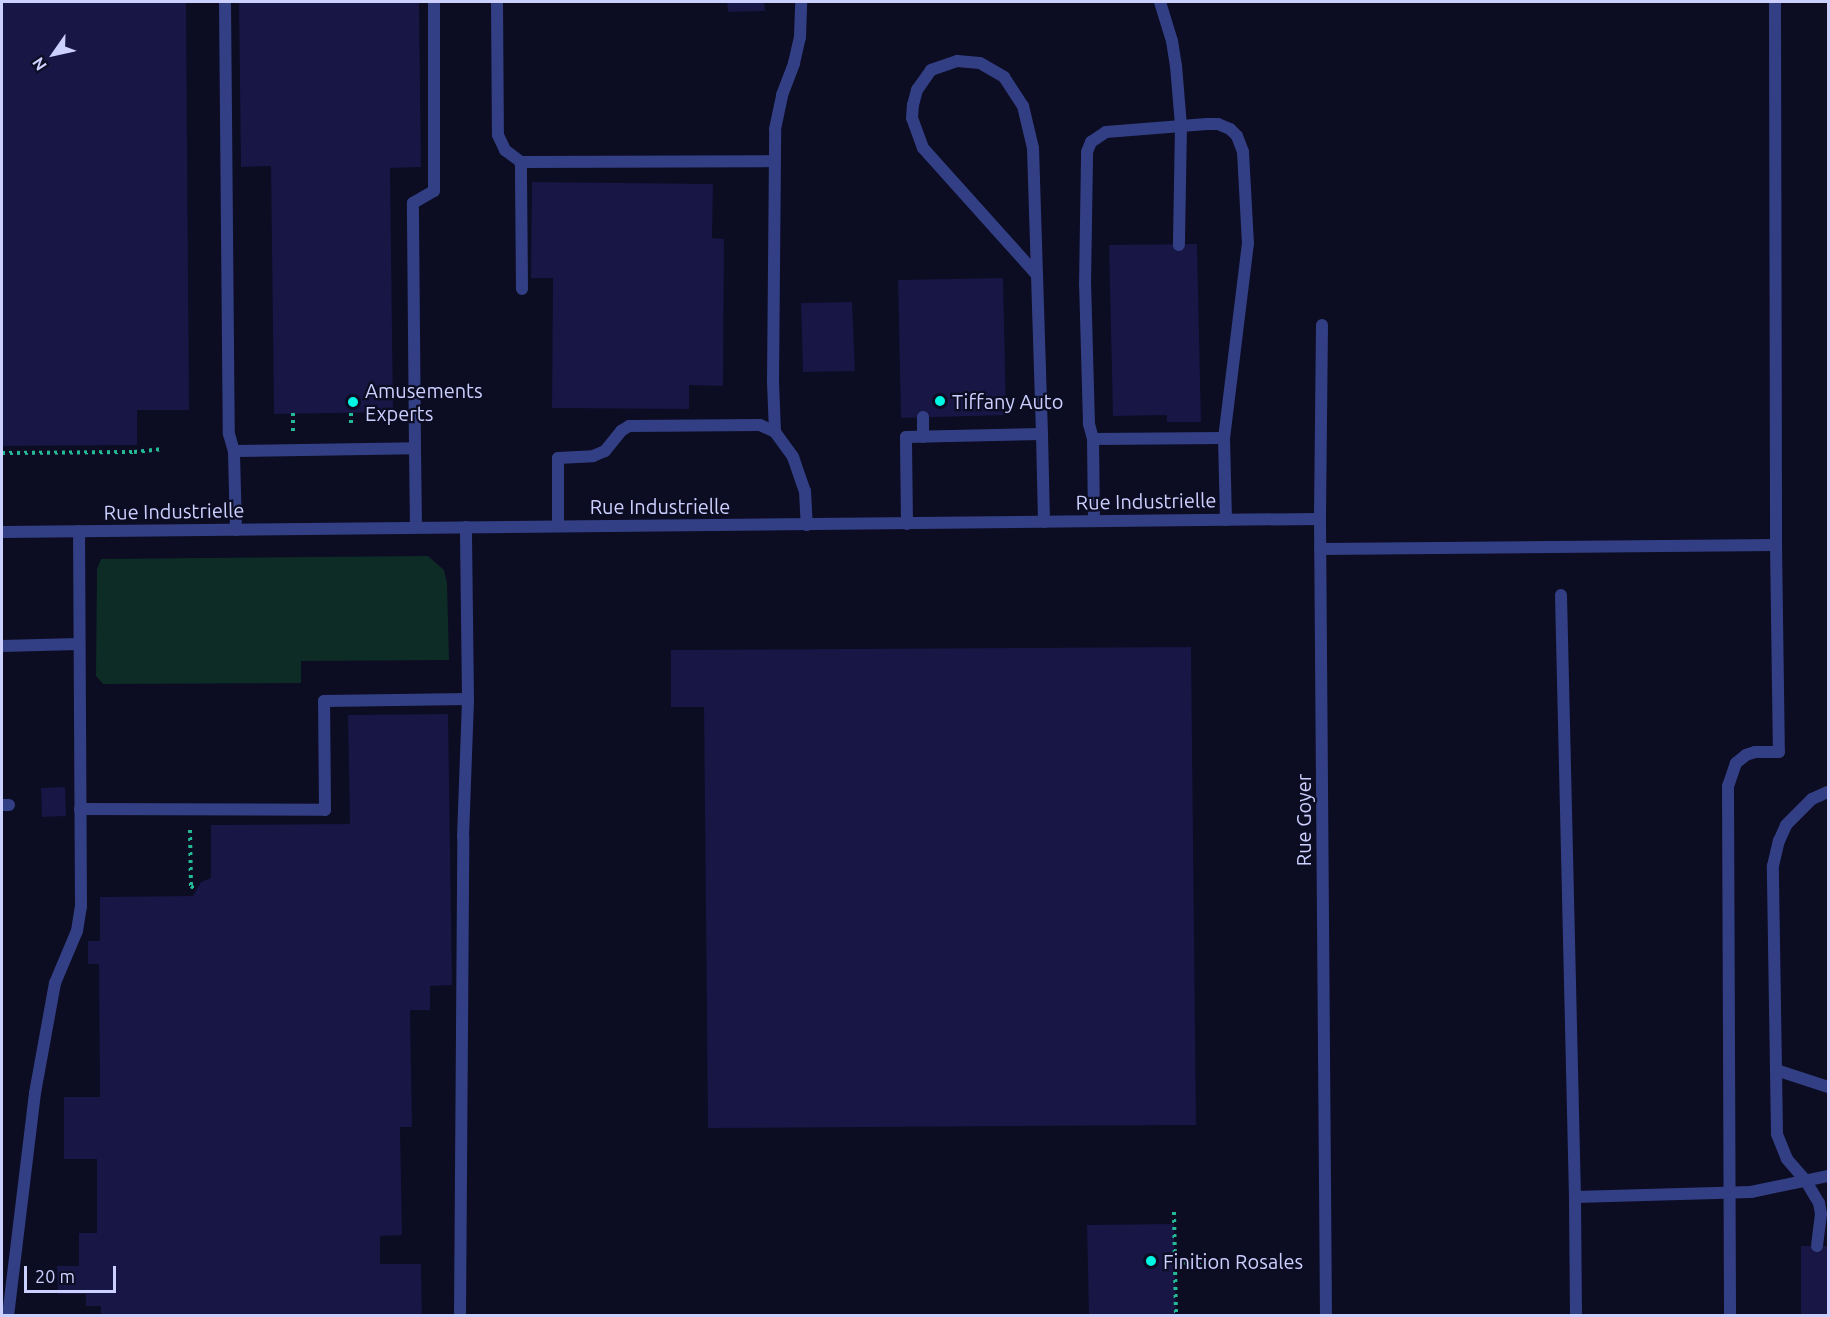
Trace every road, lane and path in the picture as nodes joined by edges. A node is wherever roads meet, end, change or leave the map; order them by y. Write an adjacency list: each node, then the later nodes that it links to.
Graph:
1 (225, 2): 22 (street)
2 (434, 2): 20 (street)
3 (497, 2): 9 (street)
4 (801, 2): 8 (street)
5 (1160, 2): 7 (street)
6 (1775, 2): 36 (street)
7 (1181, 125): 10 (street); 18 (street); 19 (street)
8 (774, 161): 9 (street); 15 (street)
9 (521, 162): 12 (street)
10 (1179, 244)
11 (1037, 275): 11 (street); 16 (street)
12 (522, 289)
13 (1322, 325): 24 (street, Rue Goyer)
14 (922, 417): 17 (street)
15 (775, 432): 29 (street); 30 (street)
16 (1042, 434): 17 (street); 27 (street)
17 (923, 437): 28 (street)
18 (1224, 438): 19 (street); 25 (street)
19 (1094, 439): 26 (street)
20 (415, 448): 22 (street); 31 (street)
21 (163, 449): 23 (path)
22 (234, 451): 33 (street)
23 (2, 453)
24 (1320, 519): 25 (street, Rue Industrielle); 37 (street, Rue Goyer)
25 (1226, 520): 26 (street, Rue Industrielle)
26 (1094, 521): 27 (street, Rue Industrielle)
27 (1044, 522): 28 (street, Rue Industrielle)
28 (907, 524): 29 (street, Rue Industrielle)
29 (807, 525): 30 (street, Rue Industrielle)
30 (558, 526): 32 (street, Rue Industrielle)
31 (416, 527): 32 (street, Rue Industrielle); 33 (street, Rue Industrielle)
32 (466, 527): 41 (street)
33 (236, 530): 34 (street, Rue Industrielle)
34 (79, 531): 35 (street, Rue Industrielle); 39 (street)
35 (2, 532)
36 (1776, 544): 37 (street); 50 (street)
37 (1320, 549): 59 (street, Rue Goyer)
38 (1561, 595): 51 (street)
39 (78, 644): 40 (street); 43 (street)
40 (2, 645)
41 (468, 699): 43 (street); 57 (street)
42 (1828, 792): 46 (street)
43 (80, 809): 56 (street)
44 (190, 848): 45 (path)
45 (196, 890)
46 (1776, 1070): 47 (street); 49 (street)
47 (1828, 1087)
48 (1828, 1176): 49 (street)
49 (1806, 1180): 50 (street); 53 (street)
50 (1729, 1193): 51 (street); 61 (street)
51 (1575, 1197): 60 (street)
52 (1174, 1212): 55 (path)
53 (1817, 1246)
54 (1210, 1262): 55 (path)
55 (1175, 1263): 58 (path)
56 (8, 1316)
57 (460, 1316)
58 (1176, 1316)
59 (1326, 1316)
60 (1576, 1316)
61 (1730, 1316)

